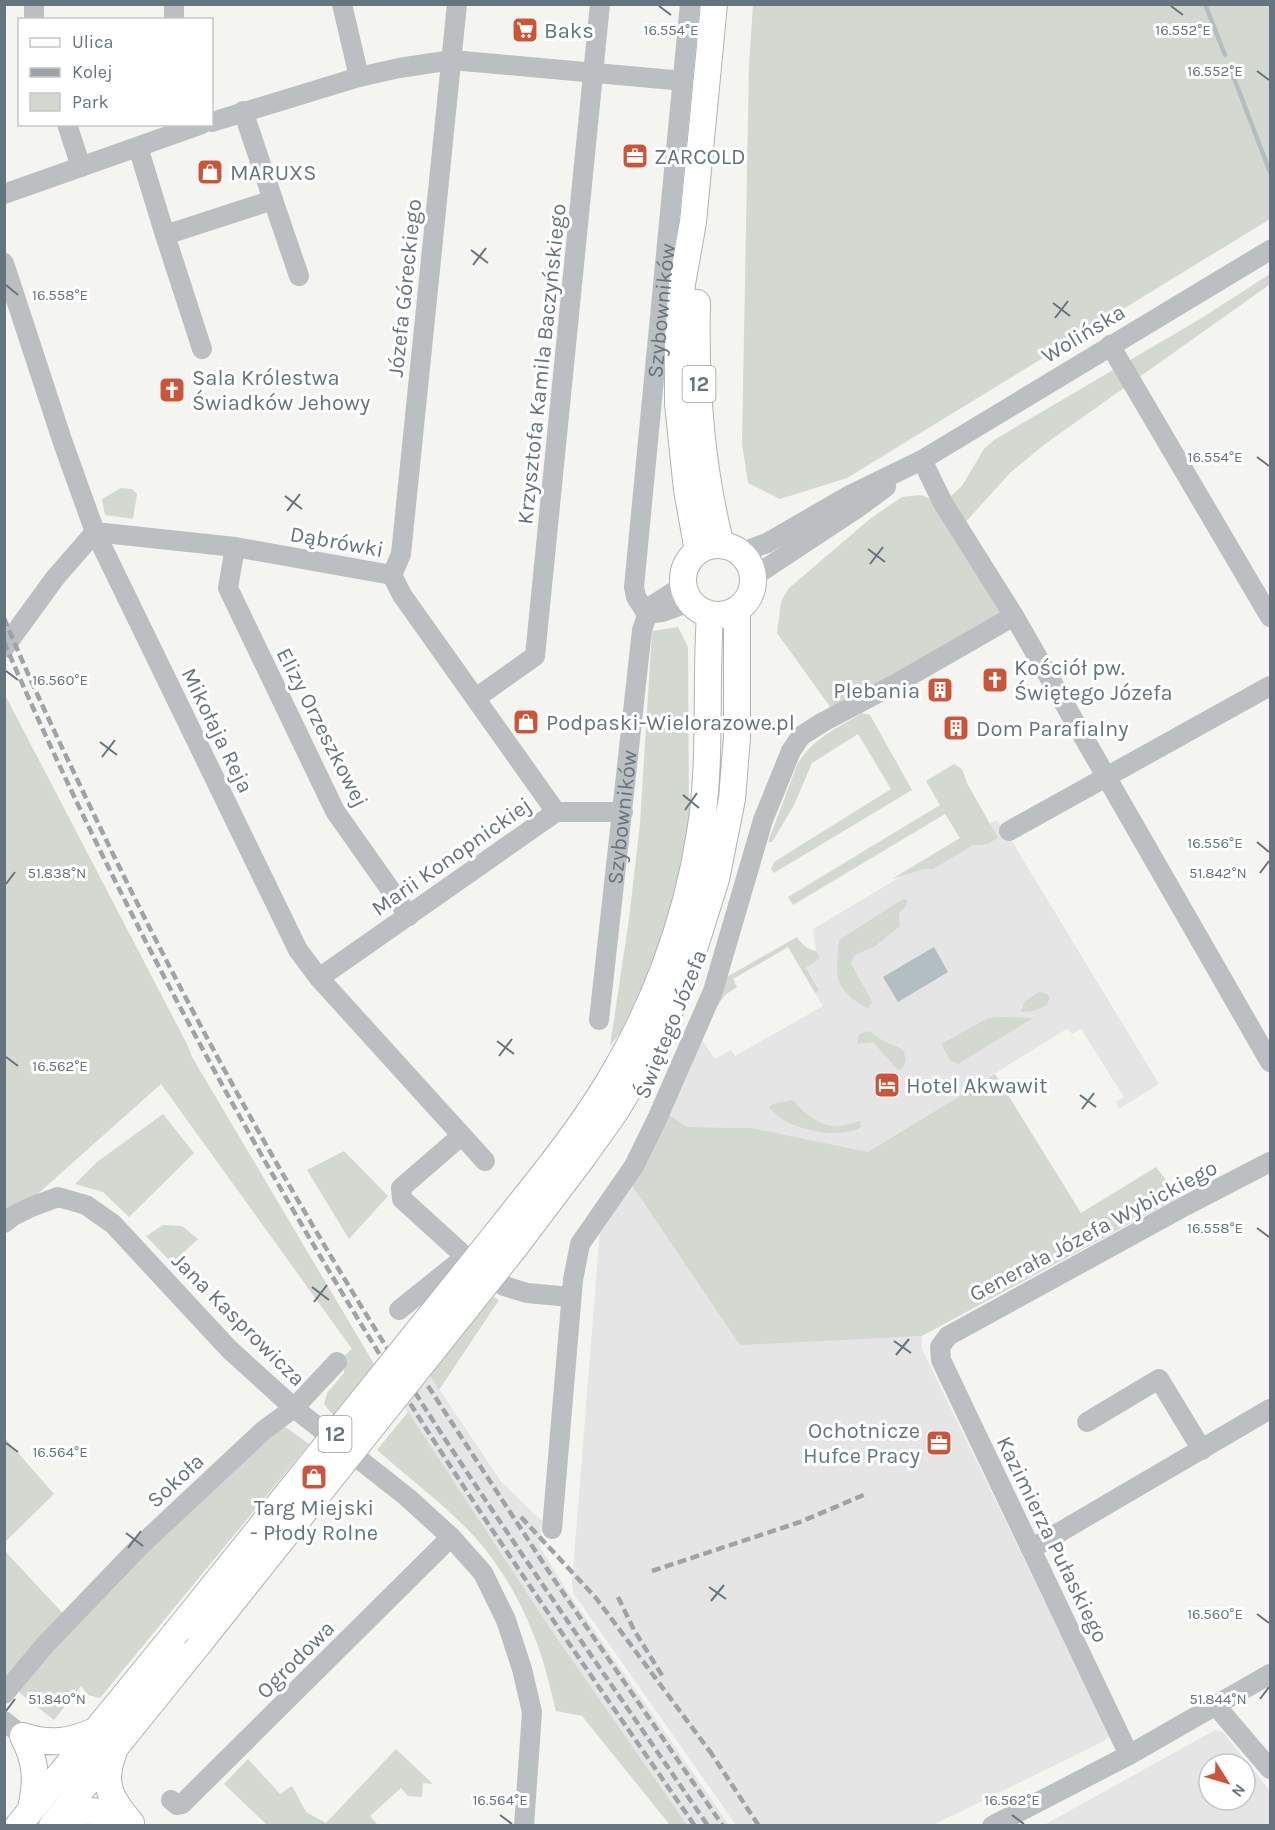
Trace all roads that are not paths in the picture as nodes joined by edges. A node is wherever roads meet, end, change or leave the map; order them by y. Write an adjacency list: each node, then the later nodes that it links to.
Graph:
1 (342, 4): 8 (street)
2 (457, 4): 6 (street, Józefa Góreckiego)
3 (600, 4): 7 (street, Krzysztofa Kamila Baczyńskiego)
4 (690, 4): 9 (street, Szybowników)
5 (714, 4): 27 (main road, Szybowników / 12)
6 (452, 60): 7 (street); 8 (street); 28 (street, Józefa Góreckiego)
7 (594, 72): 9 (street); 37 (street, Krzysztofa Kamila Baczyńskiego)
8 (359, 77): 10 (street)
9 (684, 81): 32 (street, Szybowników)
10 (243, 111): 11 (street); 17 (street)
11 (213, 122)
12 (68, 126): 15 (street)
13 (179, 128): 14 (street)
14 (138, 147): 15 (street); 18 (street)
15 (81, 167): 16 (street)
16 (4, 194)
17 (273, 200): 18 (street); 21 (street)
18 (165, 235): 23 (street)
19 (1270, 250): 22 (street, Wolińska)
20 (4, 263): 25 (street, Mikołaja Reja)
21 (299, 276)
22 (1110, 345): 24 (street, Wolińska); 34 (street)
23 (202, 349)
24 (922, 460): 27 (street, Wolińska); 29 (street, Wolińska); 33 (street)
25 (95, 532): 26 (street, Dąbrówki); 35 (street); 43 (street, Mikołaja Reja)
26 (234, 547): 28 (street, Dąbrówki); 42 (street, Elizy Orzeszkowej)
27 (720, 550): 29 (main road, 12); 30 (main road, 12)
28 (392, 575): 37 (street, Dąbrówki)
29 (753, 577): 31 (main road)
30 (694, 601): 31 (main road); 32 (street); 50 (main road, 12)
31 (736, 610): 50 (main road, 12)
32 (647, 614): 40 (street, Szybowników)
33 (1014, 615): 38 (street); 52 (street, Świętego Józefa)
34 (1270, 617)
35 (4, 648)
36 (1270, 686): 38 (street)
37 (476, 698): 39 (street, Dąbrówki)
38 (1106, 776): 41 (street); 45 (street)
39 (556, 812): 40 (street, Marii Konopnickiej); 42 (street, Marii Konopnickiej)
40 (623, 812): 44 (street, Szybowników)
41 (1009, 831)
42 (409, 916): 43 (street, Marii Konopnickiej)
43 (319, 978): 46 (street, Mikołaja Reja)
44 (599, 1020)
45 (1270, 1062)
46 (461, 1136): 47 (street, Mikołaja Reja); 51 (street)
47 (485, 1161)
48 (1270, 1162): 54 (street, Generała Józefa Wybickiego)
49 (4, 1223): 56 (street, Jana Kasprowicza)
50 (506, 1240): 67 (main road, 12, bridge); 68 (main road, 12, bridge)
51 (465, 1257): 52 (street); 53 (street)
52 (572, 1297): 60 (street, Świętego Józefa)
53 (399, 1310)
54 (941, 1343): 62 (street, Kazimierza Pułaskiego)
55 (337, 1362): 56 (street, Sokoła)
56 (294, 1408): 61 (street, Jana Kasprowicza); 64 (street, Sokoła)
57 (1270, 1409): 59 (street)
58 (1087, 1422): 59 (street)
59 (1202, 1449): 62 (street)
60 (552, 1529)
61 (451, 1537): 71 (street, Ogrodowa); 75 (street, Jana Kasprowicza)
62 (1031, 1549): 69 (street, Kazimierza Pułaskiego)
63 (1270, 1674): 65 (street)
64 (4, 1694)
65 (1216, 1706): 69 (street); 70 (street)
66 (14, 1729): 67 (main road); 72 (main road)
67 (96, 1730): 72 (main road, 12)
68 (116, 1746): 73 (main road, 12); 74 (main road)
69 (1129, 1755): 76 (street)
70 (1270, 1769)
71 (171, 1800)
72 (25, 1817)
73 (53, 1824): 74 (main road)
74 (132, 1824)
75 (524, 1826)
76 (992, 1826)

